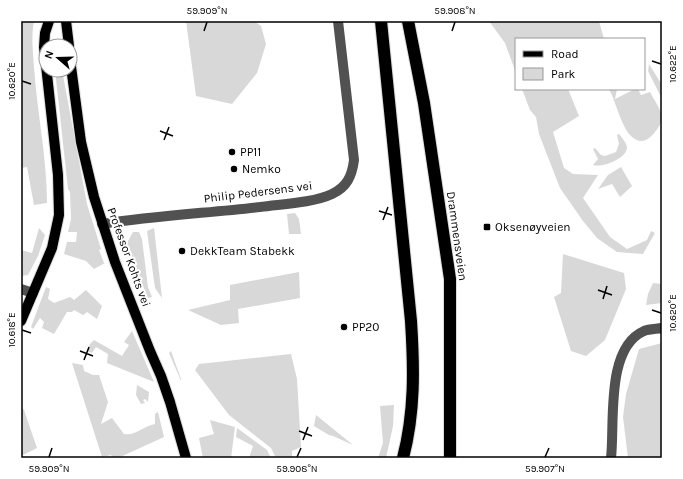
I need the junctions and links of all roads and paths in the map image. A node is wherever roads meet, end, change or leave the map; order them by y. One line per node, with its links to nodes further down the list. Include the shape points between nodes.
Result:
1 (49, 21): 10 (main road, via 44,48 58,175 59,215 52,248)
2 (66, 21): 6 (main road)
3 (338, 21): 8 (street, Philip Pedersens vei, via 354,160 347,183 332,194 305,201)
4 (381, 21): 14 (highway, via 411,313 414,371 410,425)
5 (408, 21): 15 (highway, Drammensveien, via 424,103 450,279)
6 (68, 38)
7 (73, 78): 8 (main road, Professor Kohts vei, via 81,142)
8 (102, 224): 13 (main road, Professor Kohts vei, via 161,376)
9 (21, 289): 10 (street)
10 (33, 293): 11 (main road)
11 (21, 321)
12 (662, 328): 16 (street, via 643,331 636,336 619,364 613,398)
13 (186, 458)
14 (404, 458)
15 (450, 458)
16 (611, 458)

